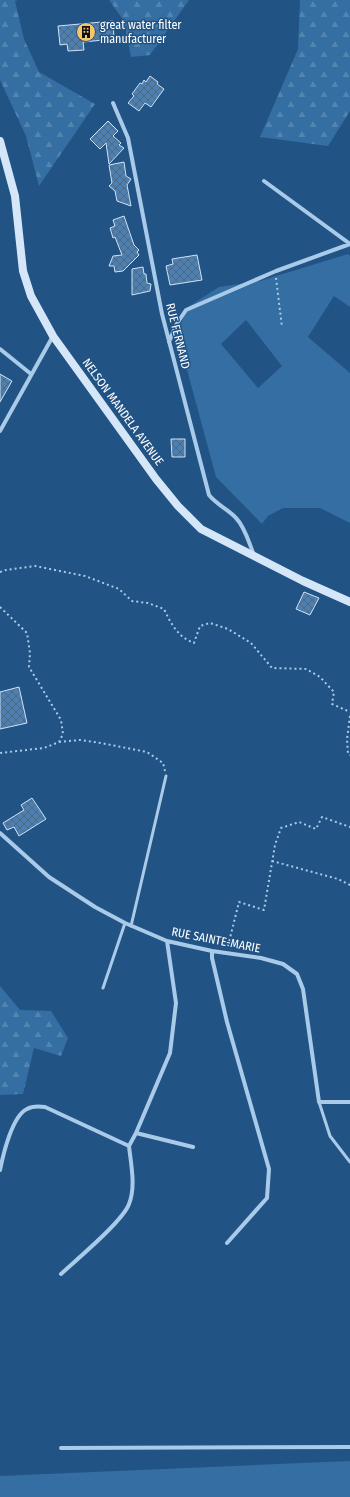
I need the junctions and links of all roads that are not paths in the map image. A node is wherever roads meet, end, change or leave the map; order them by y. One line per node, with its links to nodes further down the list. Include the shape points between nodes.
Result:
1 (113, 103): 6 (street, RUE FERNAND, via 128,138)
2 (0, 141): 5 (street, NELSON MANDELA AVENUE, via 14,196 23,272 31,296)
3 (264, 181): 4 (street)
4 (350, 244): 6 (street, via 276,271 186,310 176,324)
5 (53, 336): 8 (street); 11 (street, NELSON MANDELA AVENUE, via 178,506 201,529)
6 (169, 342): 11 (street, RUE FERNAND, via 209,495 237,518)
7 (0, 349): 8 (street)
8 (32, 374): 9 (street)
9 (2, 422): 10 (street)
10 (0, 431)
11 (255, 557): 12 (street, NELSON MANDELA AVENUE, via 303,582)
12 (350, 602)
13 (166, 776): 16 (lane)
14 (0, 833): 15 (street, RUE SAINTE-MARIE, via 49,877)
15 (125, 923): 16 (street, RUE SAINTE-MARIE); 19 (lane)
16 (131, 926): 17 (street, RUE SAINTE-MARIE)
17 (167, 941): 18 (street, RUE SAINTE-MARIE); 22 (street, via 176,1003 170,1053)
18 (212, 951): 20 (street, RUE SAINTE-MARIE, via 261,958 283,964 297,974 303,989); 27 (street, via 227,1022 269,1168 267,1198)
19 (103, 988)
20 (319, 1102): 21 (street); 25 (lane, via 330,1136)
21 (350, 1102)
22 (136, 1133): 23 (street); 24 (street)
23 (129, 1146): 26 (street, via 45,1107 37,1106 26,1109 18,1116 3,1151); 28 (street, via 133,1184 129,1204 117,1221)
24 (193, 1147)
25 (350, 1162)
26 (0, 1170)
27 (227, 1243)
28 (61, 1274)
29 (61, 1448): 30 (street)
30 (350, 1448)

